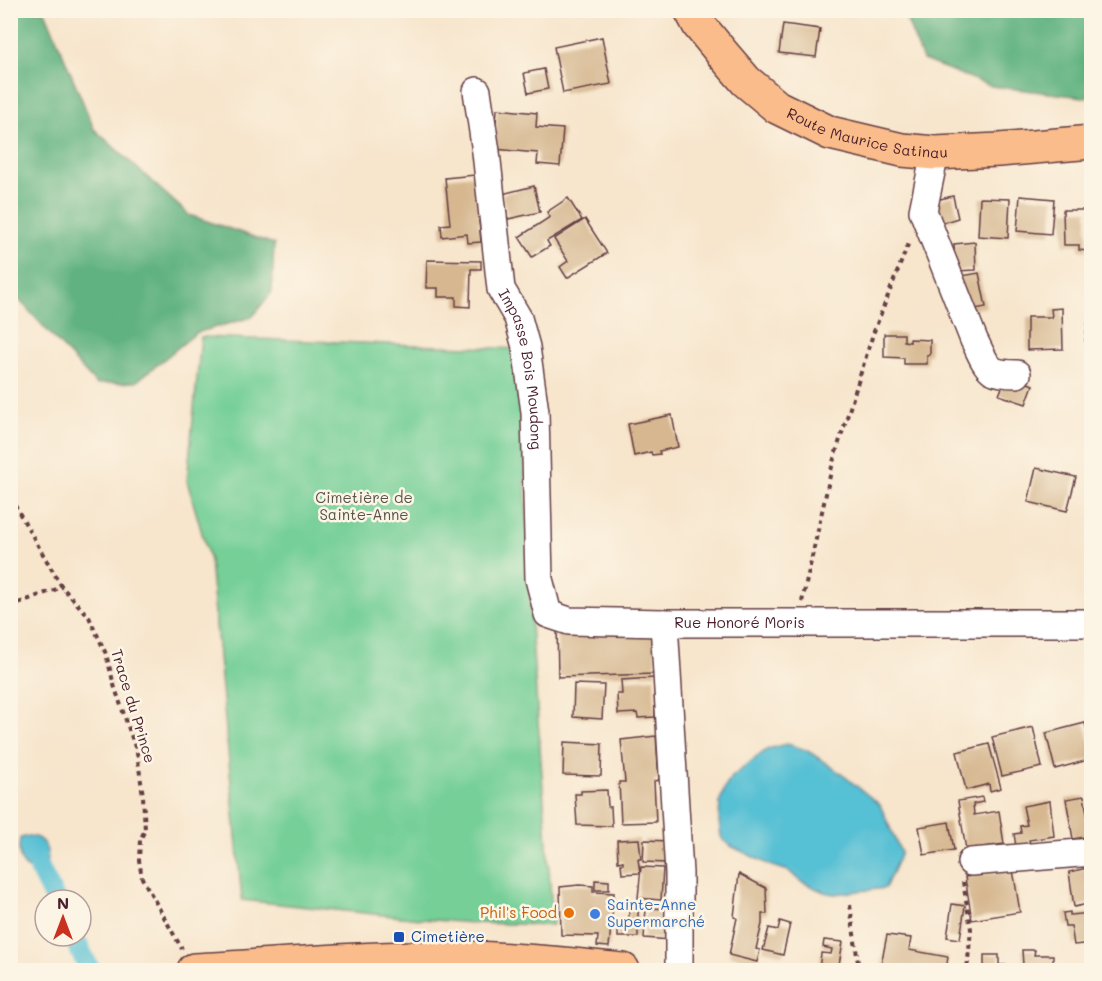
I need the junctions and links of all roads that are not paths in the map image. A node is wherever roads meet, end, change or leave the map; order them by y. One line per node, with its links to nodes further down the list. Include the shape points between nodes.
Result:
1 (691, 10): 4 (main road, Route Maurice Satinau, via 746,81 777,107 830,132 902,150)
2 (477, 91): 6 (street, Impasse Bois Moudong, via 501,289 518,318 535,412 539,579 548,614 569,621)
3 (1092, 142): 4 (main road, Route Maurice Satinau)
4 (935, 153): 5 (street, via 923,211 984,360 991,370)
5 (1017, 374)
6 (664, 623): 7 (street, Rue Honoré Moris); 15 (street, Rue Honoré Moris, via 679,873)
7 (1092, 623)
8 (1092, 852): 9 (street)
9 (971, 862)
10 (188, 960): 11 (main road)
11 (401, 964): 12 (main road)
12 (469, 964): 13 (main road)
13 (514, 966): 14 (main road)
14 (623, 970)
15 (679, 970)

